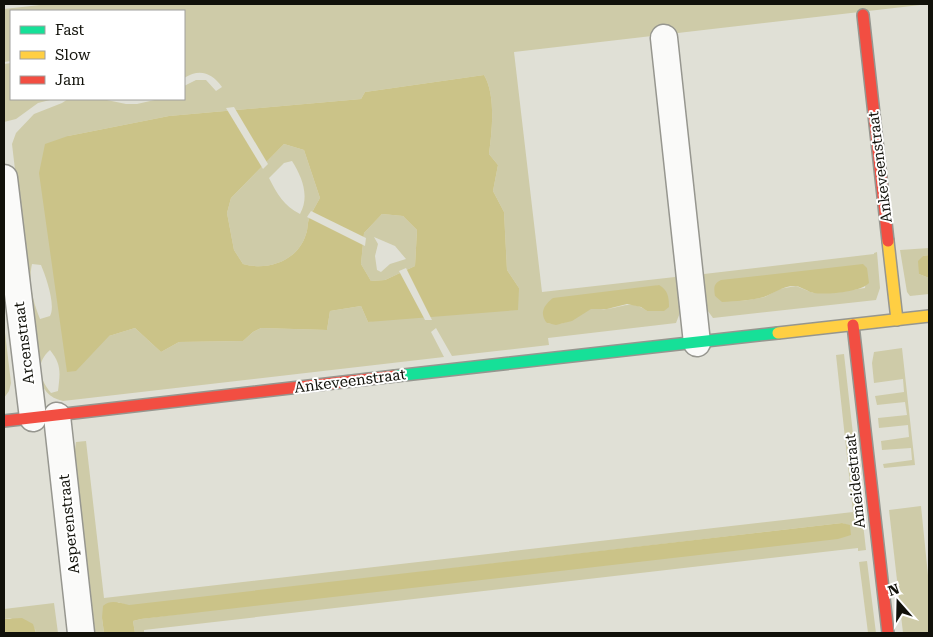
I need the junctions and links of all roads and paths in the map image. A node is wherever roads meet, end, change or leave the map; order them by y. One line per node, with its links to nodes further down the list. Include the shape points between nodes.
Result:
1 (863, 15): 5 (street, Ankeveenstraat)
2 (664, 38): 7 (street)
3 (4, 178): 8 (street, Arcenstraat)
4 (929, 316): 5 (street, Ankeveenstraat)
5 (897, 320): 6 (street, Ankeveenstraat)
6 (853, 325): 7 (street, Ankeveenstraat); 11 (street, Ameidestraat)
7 (697, 343): 8 (street, Ankeveenstraat)
8 (45, 417): 9 (street, Ankeveenstraat); 10 (street, Asperenstraat)
9 (4, 421)
10 (80, 633)
11 (888, 633)

